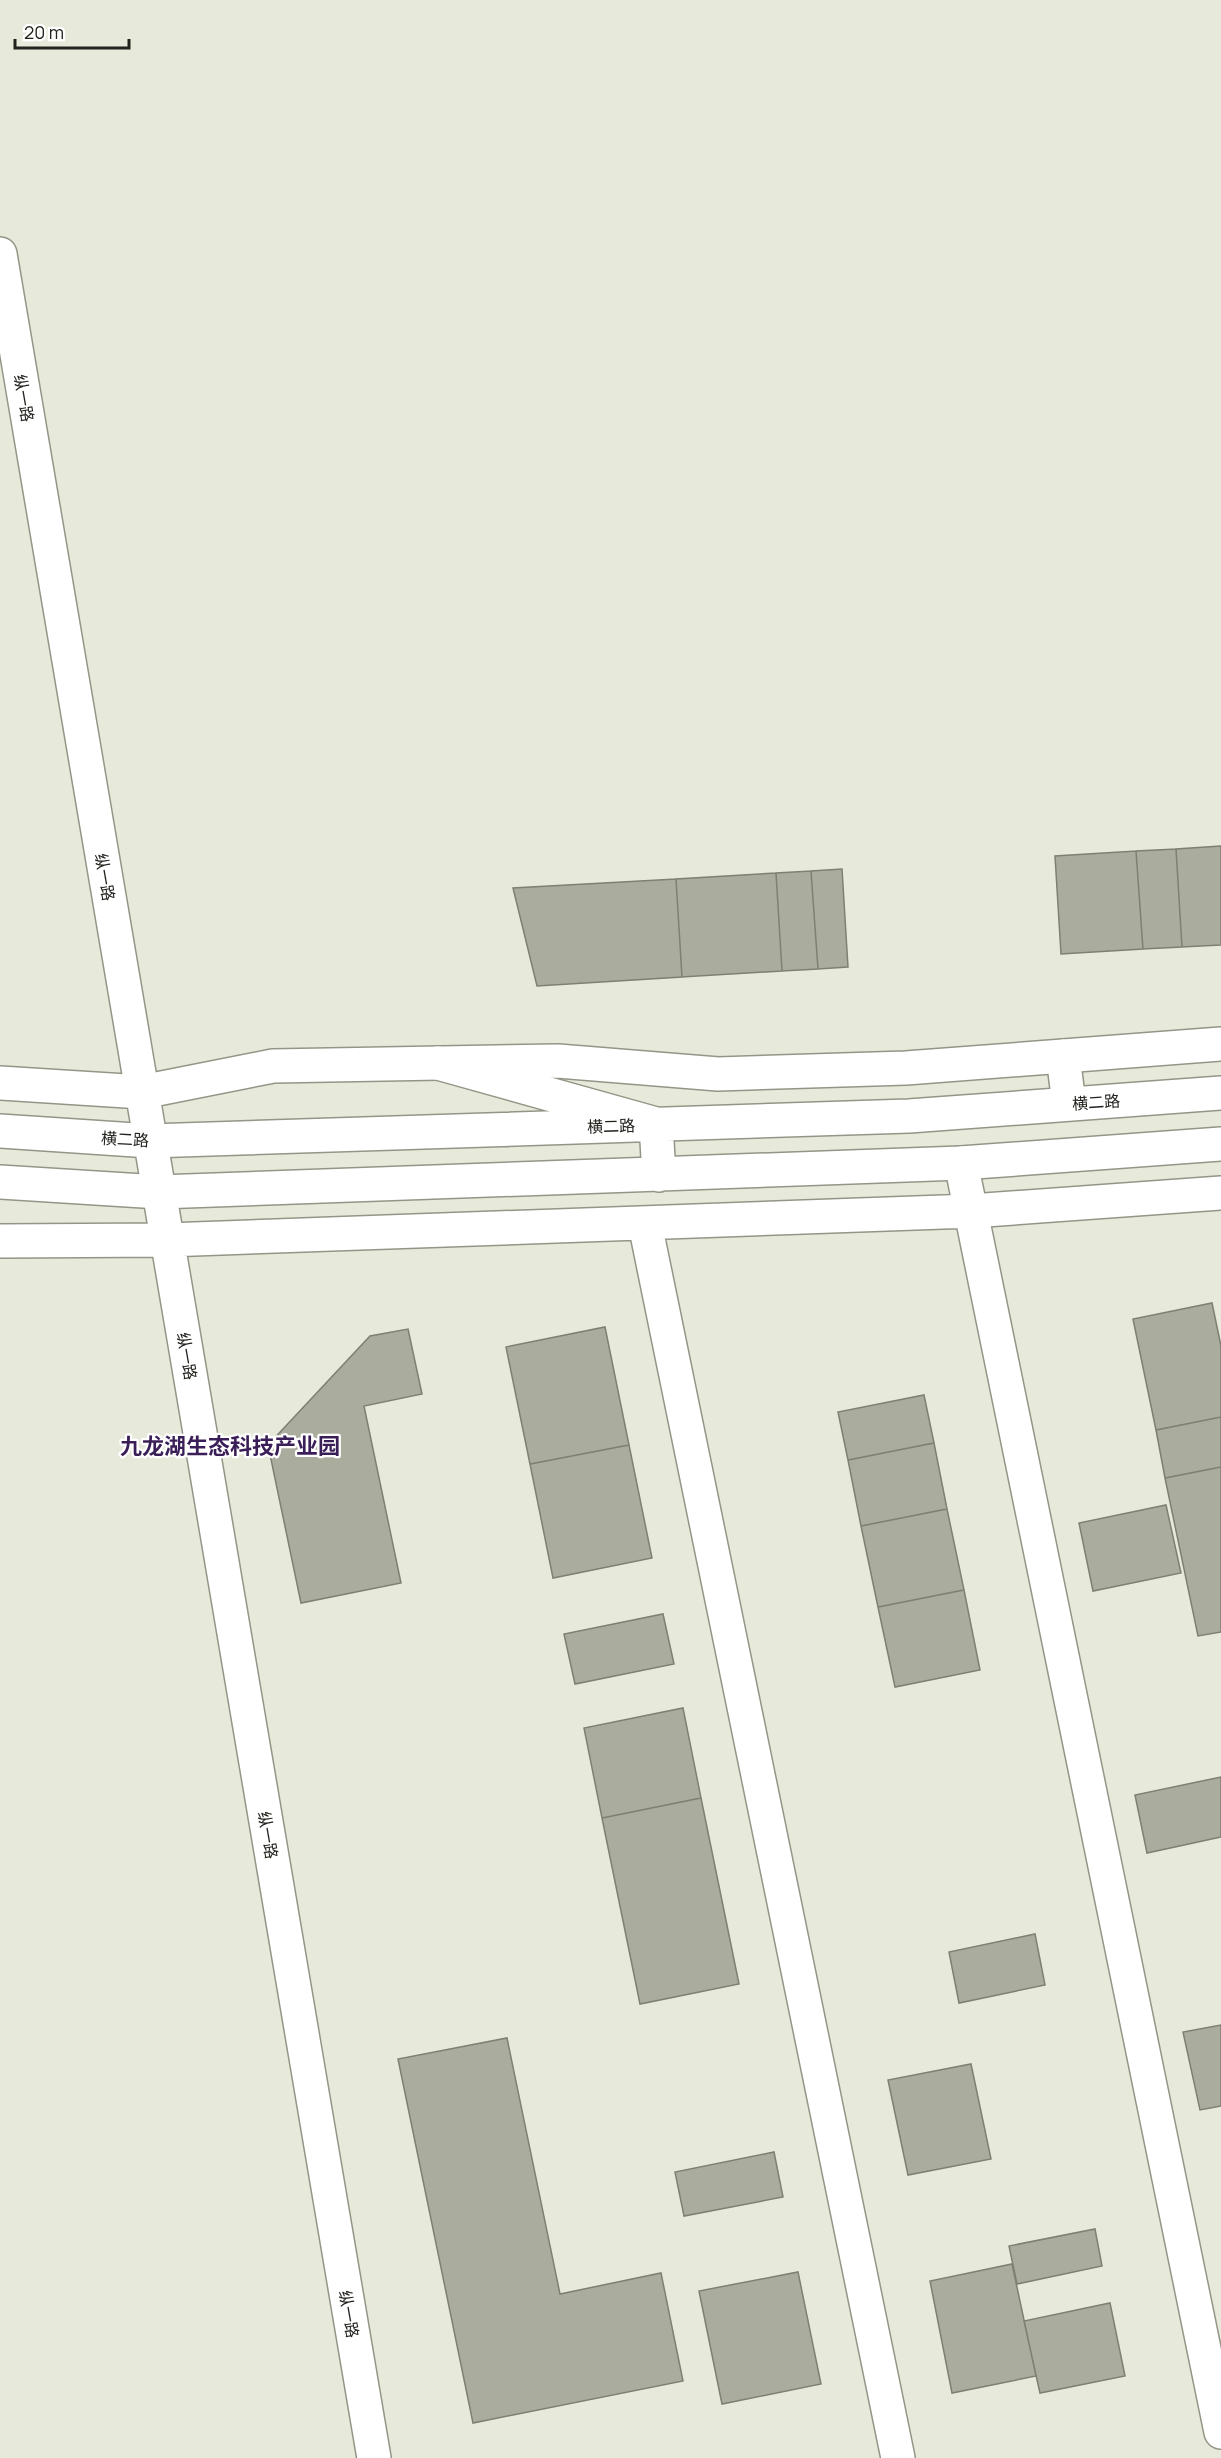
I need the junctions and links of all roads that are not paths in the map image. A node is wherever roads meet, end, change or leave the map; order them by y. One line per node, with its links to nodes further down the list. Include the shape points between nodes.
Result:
1 (0, 254): 6 (street, 纵一路)
2 (1221, 1044): 3 (street)
3 (1063, 1056): 4 (street, via 906,1068 718,1074 558,1061); 8 (street)
4 (438, 1063): 6 (street, via 273,1066); 9 (street)
5 (0, 1083): 6 (street)
6 (142, 1092): 11 (street, 纵一路)
7 (1221, 1093): 8 (street, 横二路)
8 (1069, 1104): 9 (street, 横二路, via 909,1116)
9 (656, 1124): 11 (street, 横二路); 14 (street)
10 (0, 1131): 11 (street, 横二路)
11 (150, 1141): 16 (street, 纵一路)
12 (1221, 1144): 13 (street)
13 (961, 1163): 14 (street); 18 (street)
14 (659, 1175): 16 (street)
15 (0, 1182): 16 (street)
16 (159, 1192): 20 (street, 纵一路)
17 (1221, 1193): 18 (street)
18 (971, 1211): 19 (street); 22 (street)
19 (645, 1224): 20 (street); 24 (street)
20 (167, 1240): 21 (street); 23 (street, 纵一路)
21 (0, 1241)
22 (1221, 2432)
23 (374, 2458)
24 (898, 2458)

